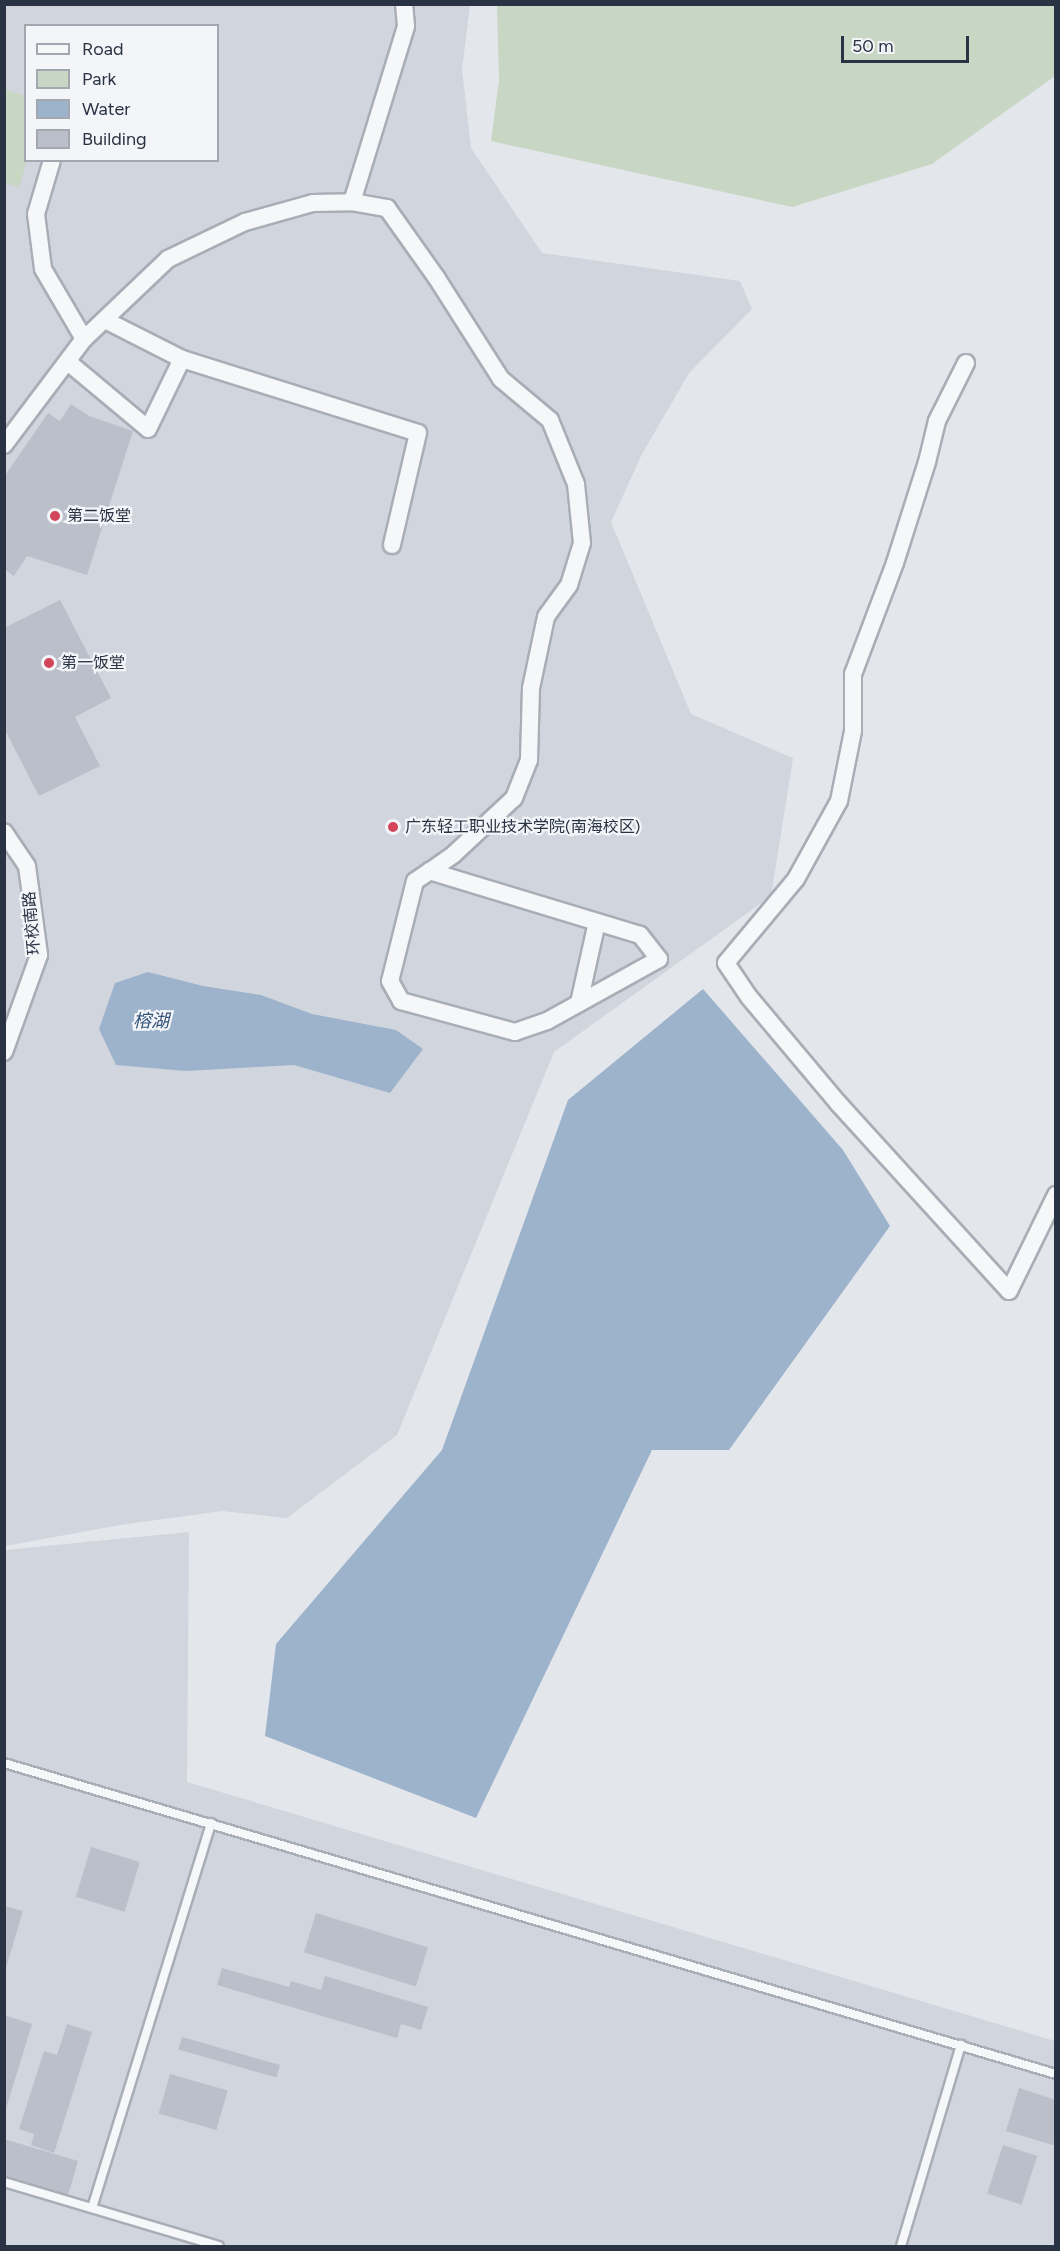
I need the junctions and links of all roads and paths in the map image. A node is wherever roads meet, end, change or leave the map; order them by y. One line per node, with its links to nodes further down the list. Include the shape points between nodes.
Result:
1 (404, 4): 3 (street, via 406,26)
2 (51, 162): 5 (street, via 36,214 43,269)
3 (352, 202): 4 (street, via 313,203 245,222 168,259); 12 (street, via 387,208 501,379 550,420 576,484 582,543 569,585 546,617 531,688 529,760 514,798 453,855)
4 (105, 320): 5 (street); 6 (street)
5 (84, 339): 7 (street)
6 (182, 359): 7 (street, via 148,429); 10 (street, via 418,433)
7 (68, 362): 9 (street)
8 (966, 363): 16 (street, via 937,421 895,563 853,674 853,731 839,801 796,879 726,963 749,997 838,1103 1009,1291)
9 (4, 445)
10 (392, 545)
11 (4, 831): 15 (street, 环校南路, via 27,867 39,955)
12 (430, 871): 13 (street); 14 (street, via 415,881 390,981 401,1001 515,1032)
13 (597, 922): 14 (street); 14 (street, via 640,934 659,959)
14 (579, 1003)
15 (4, 1052)
16 (1056, 1195)
17 (4, 1763): 18 (lane)
18 (211, 1823): 19 (lane); 22 (lane)
19 (961, 2045): 20 (lane); 24 (lane)
20 (1056, 2074)
21 (4, 2182): 22 (lane)
22 (92, 2208): 23 (lane)
23 (219, 2247)
24 (901, 2247)

